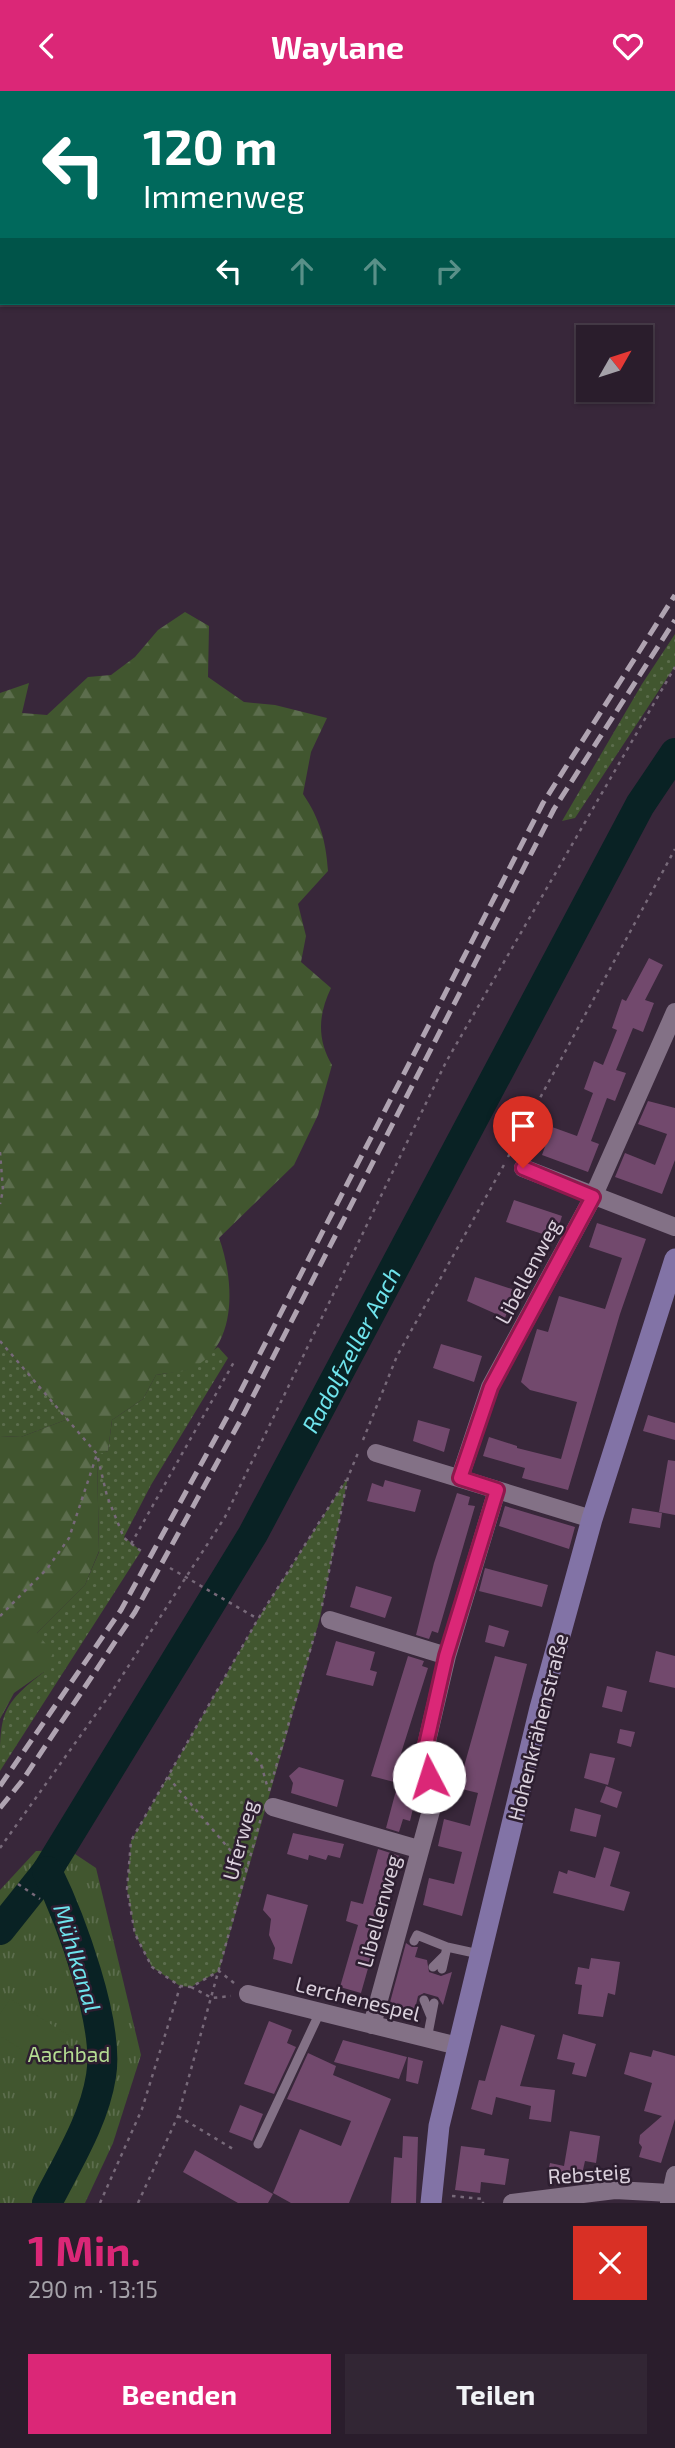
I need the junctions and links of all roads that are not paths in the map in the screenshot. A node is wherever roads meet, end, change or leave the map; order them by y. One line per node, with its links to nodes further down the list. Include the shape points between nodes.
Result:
1 (675, 1012): 3 (street, Libellenweg)
2 (523, 1168): 3 (street)
3 (593, 1197): 4 (street); 7 (street, Libellenweg, via 491,1387)
4 (675, 1227)
5 (675, 1259): 9 (main road, Hohenkrähenstraße)
6 (376, 1453): 7 (street)
7 (460, 1478): 8 (street)
8 (497, 1490): 9 (street); 11 (street, Libellenweg)
9 (592, 1519): 16 (main road, Hohenkrähenstraße)
10 (330, 1620): 11 (street)
11 (446, 1656): 13 (street, Libellenweg, via 423,1758 435,1796)
12 (267, 1805): 13 (street, Libellenweg)
13 (418, 1849): 23 (street, Libellenweg)
14 (414, 1941): 15 (lane, via 416,1935)
15 (447, 1950): 16 (lane); 17 (lane)
16 (481, 1954): 25 (main road, Hohenkrähenstraße)
17 (438, 1968)
18 (248, 1994): 21 (street, Lerchenespel)
19 (424, 2000): 22 (lane)
20 (434, 2003): 22 (lane)
21 (320, 2012): 23 (street, Lerchenespel); 26 (lane)
22 (431, 2017): 24 (lane)
23 (372, 2025): 24 (street, Lerchenespel)
24 (427, 2039): 25 (street, Lerchenespel)
25 (458, 2046): 29 (main road, Hohenkrähenstraße, via 439,2126)
26 (258, 2144)
27 (675, 2175): 28 (street)
28 (669, 2198): 30 (street, Rebsteig, via 615,2190)
29 (440, 2200)
30 (512, 2203)

